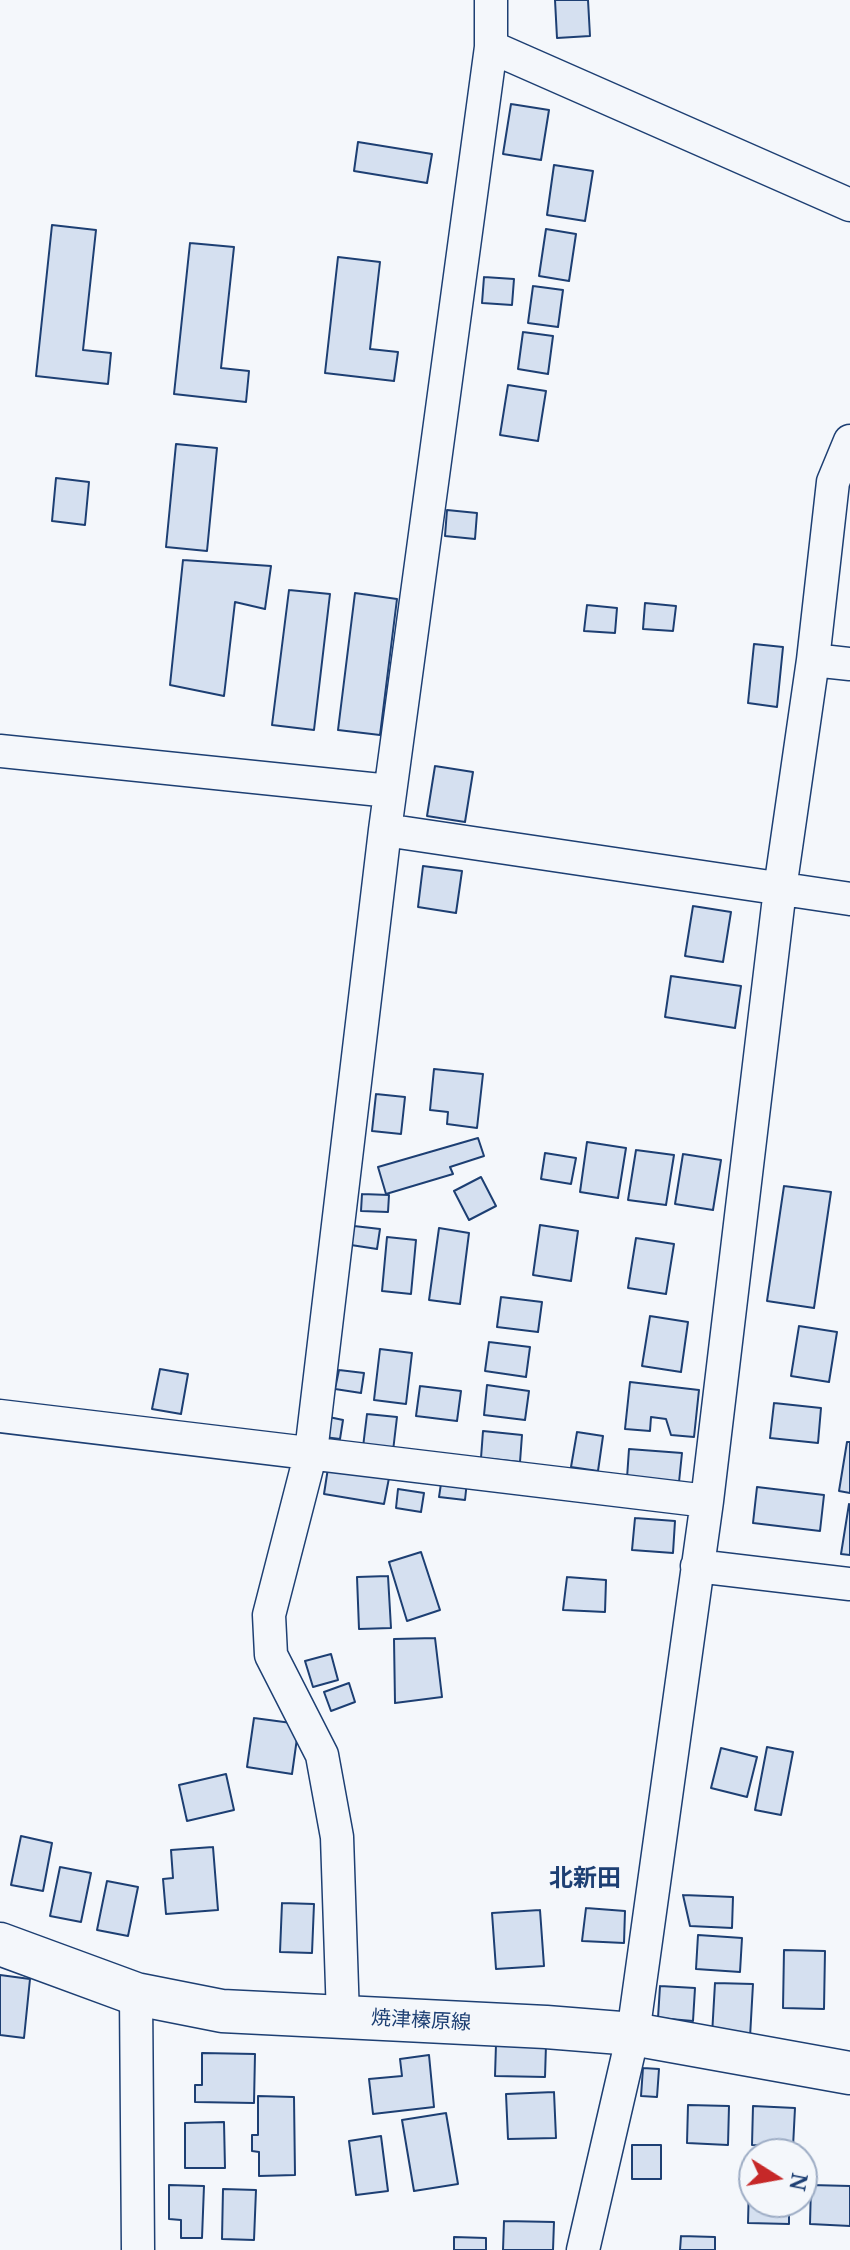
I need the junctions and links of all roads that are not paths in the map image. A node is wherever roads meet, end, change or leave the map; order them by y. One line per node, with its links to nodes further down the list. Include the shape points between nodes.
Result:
1 (491, 0): 2 (street)
2 (491, 47): 3 (street); 8 (street)
3 (850, 205)
4 (850, 441): 5 (street, via 833,482)
5 (813, 660): 6 (street); 10 (street)
6 (850, 664)
7 (0, 751): 8 (street)
8 (390, 791): 9 (street)
9 (385, 830): 10 (street); 13 (street)
10 (780, 889): 11 (street); 14 (street)
11 (850, 899)
12 (0, 1416): 13 (street)
13 (311, 1452): 14 (street); 19 (street, via 269,1615 270,1642 271,1655 322,1755 337,1837)
14 (707, 1501): 15 (street)
15 (697, 1566): 16 (street); 20 (street)
16 (850, 1584)
17 (0, 1944): 18 (main road, 焼津榛原線)
18 (136, 1994): 19 (main road, 焼津榛原線, via 222,2011); 22 (street)
19 (343, 2017): 20 (main road, 焼津榛原線)
20 (633, 2034): 21 (main road, 焼津榛原線); 23 (street)
21 (850, 2073)
22 (138, 2250)
23 (583, 2250)

